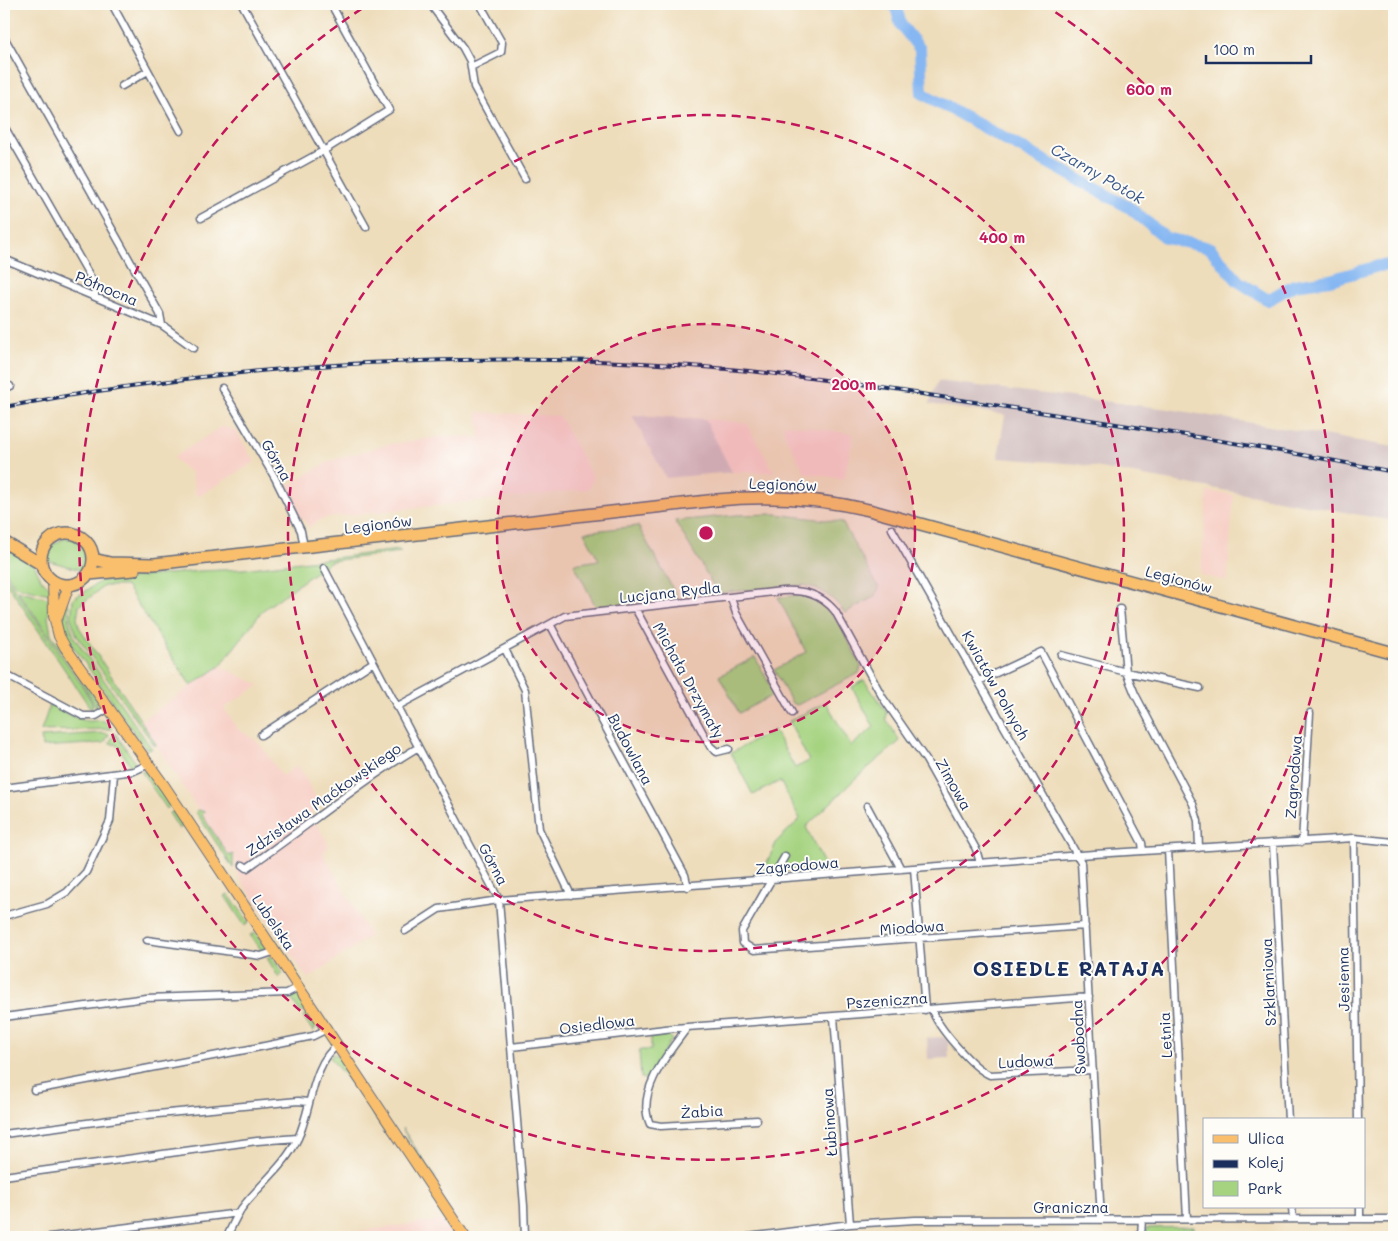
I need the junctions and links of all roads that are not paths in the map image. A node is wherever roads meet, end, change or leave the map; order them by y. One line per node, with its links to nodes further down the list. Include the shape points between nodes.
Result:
1 (112, 4): 8 (street)
2 (242, 4): 12 (street)
3 (331, 4): 12 (street, via 389,110)
4 (430, 4): 7 (street, via 455,34)
5 (480, 4): 7 (street, via 502,43 502,52)
6 (4, 38): 18 (street, via 160,314)
7 (471, 68): 13 (street, via 474,87)
8 (148, 71): 9 (street); 11 (street)
9 (122, 86)
10 (4, 126): 17 (street, via 94,285)
11 (181, 131)
12 (325, 150): 14 (street); 15 (street)
13 (525, 179)
14 (201, 218)
15 (366, 227)
16 (4, 259): 17 (street, Północna)
17 (95, 296): 18 (street, Północna)
18 (162, 325): 19 (street, Północna)
19 (194, 348)
20 (222, 388): 24 (street, Górna, via 275,478 301,531)
21 (892, 529): 44 (street, Kwiatów Polnych)
22 (4, 534): 25 (highway, via 28,548)
23 (4, 542): 27 (highway)
24 (304, 547): 28 (highway, Legionów); 39 (highway, Legionów, via 717,500 766,496 808,499 869,510)
25 (42, 549): 26 (highway, via 53,536 70,532 88,543); 27 (highway)
26 (94, 559): 28 (highway, Legionów, via 110,563); 30 (highway)
27 (41, 564): 31 (highway)
28 (154, 564): 30 (highway, Legionów, via 132,570)
29 (324, 568): 41 (street, Górna)
30 (89, 574): 32 (highway)
31 (54, 581): 32 (highway); 36 (main road, Lubelska)
32 (69, 585): 36 (main road)
33 (731, 598): 34 (street, Lucjana Rydla); 48 (street, via 736,613); 50 (street, Lucjana Rydla, via 790,591 807,592 822,599 835,611)
34 (635, 608): 37 (street, Lucjana Rydla, via 572,615); 53 (street, Michała Drzymały, via 710,746 717,752)
35 (1120, 608): 42 (street)
36 (56, 624): 47 (main road, Lubelska, via 66,647)
37 (550, 624): 38 (street, Lucjana Rydla); 72 (street, Budowlana)
38 (505, 649): 46 (street, Lucjana Rydla); 73 (street, via 525,690 539,829)
39 (1394, 653)
40 (1061, 655): 42 (street)
41 (372, 663): 46 (street, Górna); 51 (street)
42 (1126, 672): 45 (street); 62 (street, via 1193,804 1198,822)
43 (4, 674): 47 (street, via 83,716 94,716)
44 (979, 681): 64 (street, via 1041,652 1142,843); 65 (street, Kwiatów Polnych)
45 (1200, 688)
46 (396, 707): 52 (street, Górna)
47 (110, 708): 54 (main road, Lubelska)
48 (792, 713)
49 (1310, 713): 59 (street, Zagrodowa)
50 (900, 722): 67 (street, Zimowa, via 943,790)
51 (261, 735)
52 (418, 748): 68 (street, Zdzisława Maćkowskiego, via 328,808 312,823 247,868); 74 (street, Górna)
53 (729, 749)
54 (149, 764): 55 (street, via 134,771); 80 (main road, Lubelska)
55 (114, 774): 56 (street); 75 (street, via 110,821 86,872 67,892 48,904)
56 (4, 788)
57 (867, 806): 70 (street)
58 (1354, 838): 59 (street, Zagrodowa); 60 (street, Zagrodowa); 94 (street, Jesienna)
59 (1302, 842): 61 (street, Zagrodowa)
60 (1394, 842)
61 (1273, 844): 62 (street, Zagrodowa); 93 (street, Szklarniowa)
62 (1199, 848): 63 (street, Zagrodowa)
63 (1168, 850): 64 (street, Zagrodowa); 104 (street, Letnia)
64 (1143, 851): 65 (street, Zagrodowa)
65 (1075, 855): 67 (street, Zagrodowa); 76 (street, Swobodna, via 1081,862)
66 (785, 856): 71 (street)
67 (980, 862): 69 (street, Zagrodowa)
68 (243, 865)
69 (914, 868): 70 (street, Zagrodowa); 78 (street)
70 (901, 869): 71 (street, Zagrodowa)
71 (772, 879): 72 (street, Zagrodowa); 78 (street, Miodowa, via 742,931 743,943 748,948 760,951)
72 (688, 886): 73 (street, Zagrodowa)
73 (571, 895): 74 (street, Zagrodowa)
74 (498, 900): 77 (street, Zagrodowa, via 439,909); 89 (street, Górna)
75 (4, 916)
76 (1085, 926): 78 (street, Miodowa); 82 (street, Swobodna)
77 (405, 931)
78 (919, 939): 83 (street)
79 (147, 940): 80 (street, via 261,956)
80 (276, 951): 81 (main road, Lubelska)
81 (299, 987): 84 (street, via 287,993 146,998); 87 (main road, Lubelska)
82 (1089, 997): 83 (street, Pszeniczna); 90 (street, Swobodna)
83 (929, 1010): 85 (street, Pszeniczna); 90 (street, Ludowa, via 980,1069 990,1075)
84 (4, 1017)
85 (834, 1017): 86 (street, Pszeniczna); 108 (street, Łubinowa)
86 (686, 1028): 89 (street, Osiedlowa); 95 (street, Żabia, via 652,1083 647,1098 650,1124)
87 (328, 1029): 88 (main road, Lubelska); 91 (street, via 309,1037 259,1048)
88 (338, 1045): 92 (street, via 327,1055); 111 (main road, Lubelska)
89 (511, 1047): 112 (street, Górna)
90 (1093, 1070): 107 (street, Swobodna)
91 (34, 1090)
92 (308, 1102): 96 (street, via 156,1114); 97 (street)
93 (1288, 1118)
94 (1358, 1118)
95 (757, 1120)
96 (4, 1134)
97 (298, 1138): 98 (street); 101 (street, via 286,1158)
98 (4, 1176)
99 (1292, 1208): 105 (street)
100 (1360, 1208): 102 (street)
101 (239, 1212): 109 (street); 110 (street)
102 (1360, 1218): 105 (street, Graniczna); 106 (street, Graniczna)
103 (1142, 1219): 104 (street, Graniczna); 107 (street, Graniczna); 114 (street)
104 (1187, 1219): 105 (street, Graniczna)
105 (1293, 1219)
106 (1394, 1219)
107 (1101, 1220): 108 (street, Graniczna, via 915,1220)
108 (850, 1224): 113 (street, Graniczna)
109 (50, 1237)
110 (227, 1237)
111 (465, 1237)
112 (525, 1237)
113 (748, 1237)
114 (1141, 1237)

